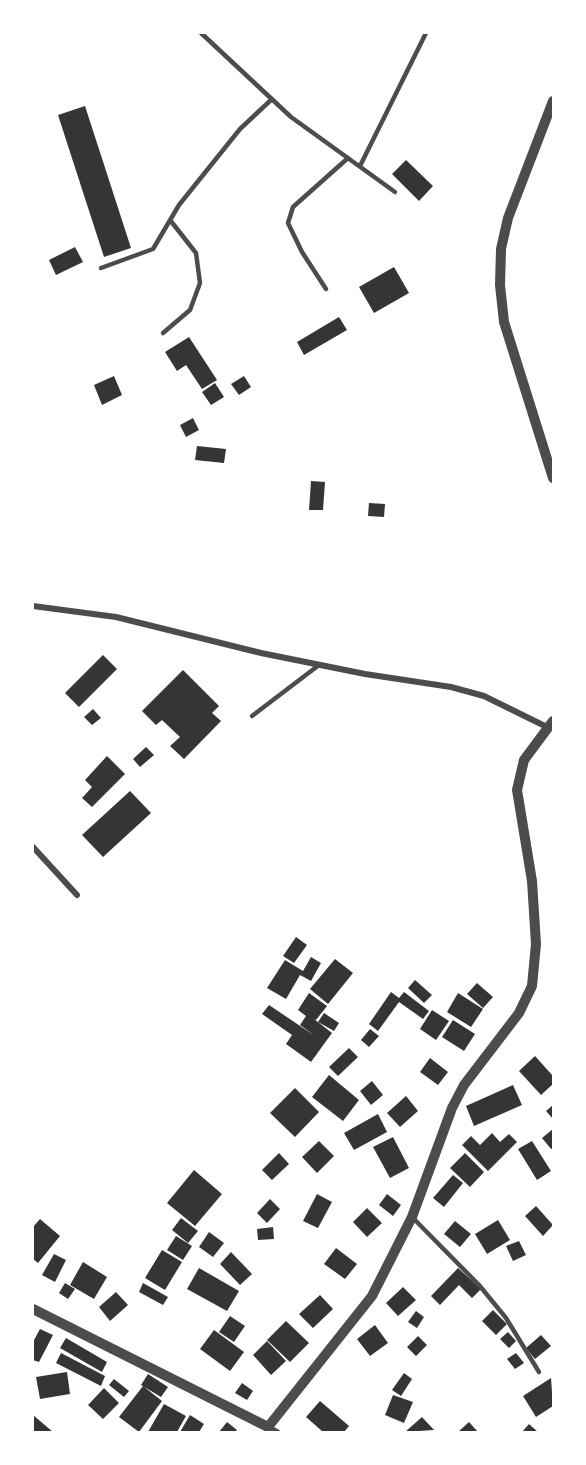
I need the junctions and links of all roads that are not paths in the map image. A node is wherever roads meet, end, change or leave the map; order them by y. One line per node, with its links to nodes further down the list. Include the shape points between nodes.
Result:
1 (201, 33): 3 (lane)
2 (426, 33): 6 (lane)
3 (272, 99): 5 (lane); 8 (lane, via 240,129)
4 (553, 101): 12 (street, via 508,218 501,249 500,285 504,322)
5 (348, 158): 6 (lane); 10 (lane, via 293,207 288,223)
6 (360, 166): 7 (lane)
7 (395, 192)
8 (170, 220): 9 (lane, via 153,249); 11 (lane, via 196,253 200,283 190,310)
9 (101, 268)
10 (326, 289)
11 (164, 333)
12 (553, 478)
13 (33, 606): 14 (street, via 116,617)
14 (319, 665): 15 (lane); 16 (street, via 451,687 484,696)
15 (252, 716)
16 (552, 727): 19 (street, via 524,760 517,790 532,880 536,944 532,986 519,1013 464,1085 452,1108)
17 (33, 847): 18 (street)
18 (77, 896)
19 (412, 1217): 21 (lane, via 506,1317); 22 (street, via 372,1296)
20 (33, 1309): 22 (street)
21 (539, 1371)
22 (273, 1430)

